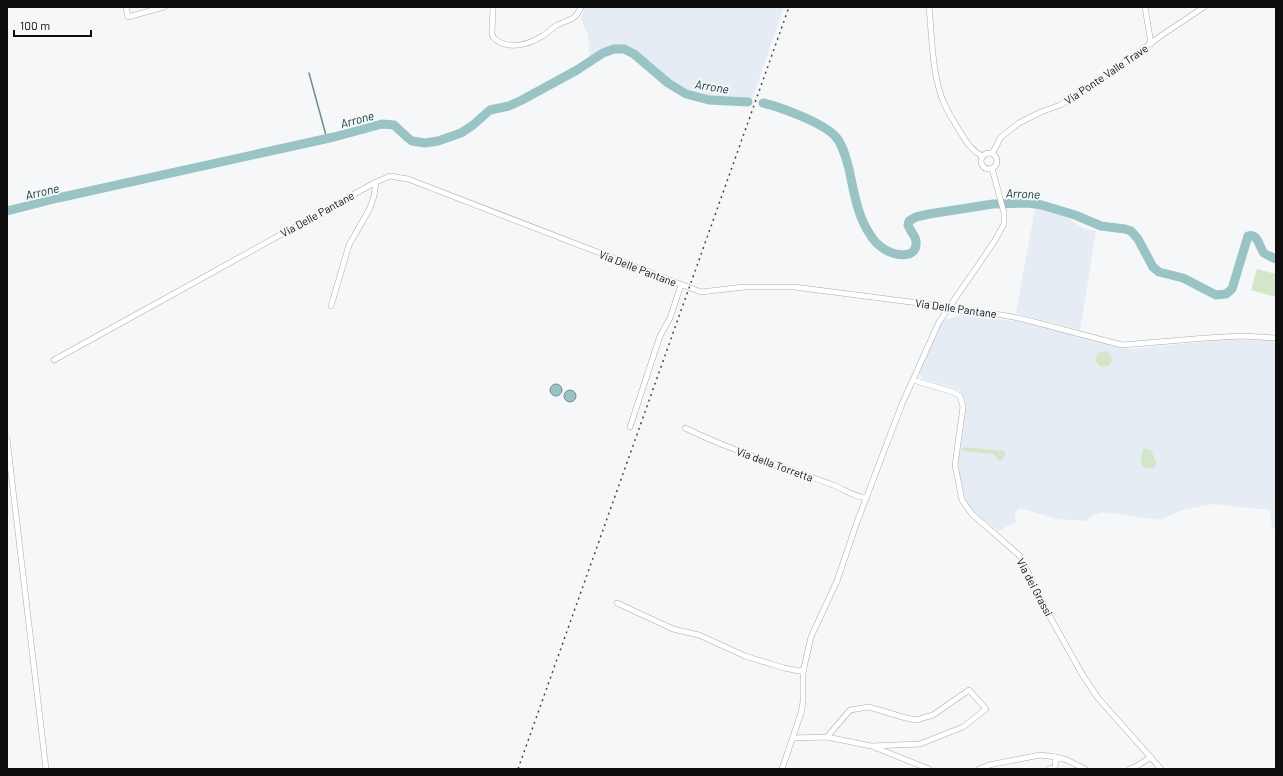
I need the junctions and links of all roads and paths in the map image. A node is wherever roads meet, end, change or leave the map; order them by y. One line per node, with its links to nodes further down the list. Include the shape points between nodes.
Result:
1 (126, 7): 2 (street, via 128,17)
2 (164, 7)
3 (493, 7): 4 (street, via 493,37 510,45 526,44 536,40 556,25 576,16)
4 (581, 7)
5 (929, 7): 10 (street, via 934,60 944,103 968,145)
6 (1145, 7): 8 (street)
7 (1204, 7): 8 (street, Via Ponte Valle Trave)
8 (1151, 44): 9 (street, Via Ponte Valle Trave, via 1088,89 1019,123 1001,137)
9 (992, 154): 10 (street); 11 (street, via 997,159)
10 (983, 156): 11 (street, via 983,165)
11 (992, 168): 15 (street, via 1004,211 1004,221 1000,233)
12 (376, 182): 13 (street, Via Delle Pantane, via 390,176 408,179); 14 (street, via 370,208 349,245); 17 (street, Via Delle Pantane)
13 (680, 285): 15 (street, Via Delle Pantane, via 705,292 744,287 794,287); 19 (street)
14 (331, 306)
15 (950, 308): 16 (street, Via Delle Pantane, via 1002,314 1122,345 1242,336); 18 (street, via 939,322)
16 (1276, 338)
17 (54, 360)
18 (912, 380): 22 (street); 28 (street, Via dei Grassi, via 960,396 963,407 955,465 962,500 972,514 1020,556 1082,674 1098,698)
19 (630, 427)
20 (684, 428): 22 (street, Via della Torretta, via 734,450 834,485 860,497)
21 (7, 439): 30 (street)
22 (867, 497): 24 (street, via 838,581 811,637)
23 (617, 603): 24 (street, via 673,629 699,635 745,656 784,668)
24 (804, 670): 26 (street, via 802,707)
25 (827, 737): 26 (street); 27 (street); 27 (street, via 850,710 869,706 916,720 933,715 969,690 986,709 963,727 920,744)
26 (793, 738): 31 (street)
27 (871, 746): 32 (street)
28 (1151, 757): 36 (street); 37 (street, Via dei Grassi)
29 (1056, 758): 33 (street, via 1040,755 989,764); 34 (street, via 1055,767); 35 (street, via 1067,760)
30 (46, 769)
31 (782, 769)
32 (929, 769)
33 (979, 769)
34 (1049, 769)
35 (1085, 769)
36 (1130, 769)
37 (1161, 769)

